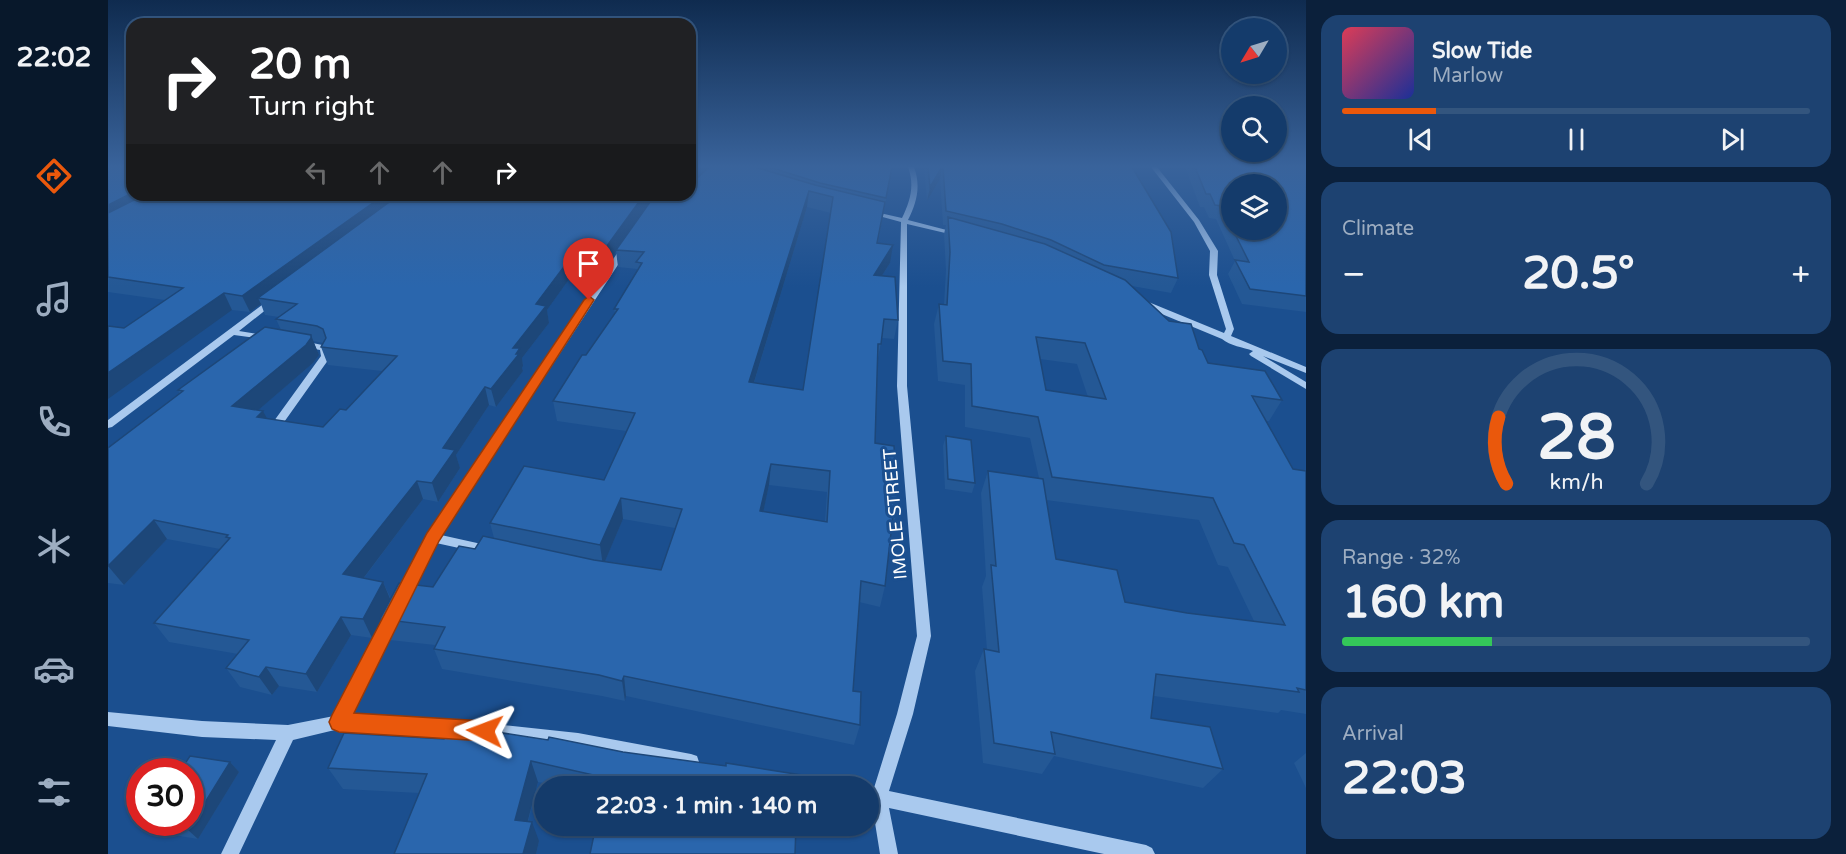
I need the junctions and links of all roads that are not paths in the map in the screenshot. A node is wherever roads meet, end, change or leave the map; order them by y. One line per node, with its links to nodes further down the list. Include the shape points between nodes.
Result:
1 (912, 207): 4 (street, IMOLE STREET)
2 (1186, 207): 10 (street, via 1214,251 1214,275 1230,329)
3 (860, 210): 4 (street)
4 (904, 222): 5 (street); 23 (street, IMOLE STREET, via 902,386 924,636 905,714)
5 (964, 235)
6 (629, 242): 17 (street)
7 (285, 292): 9 (street)
8 (1136, 301): 10 (street)
9 (232, 332): 11 (street); 16 (street)
10 (1226, 338): 13 (street); 14 (street)
11 (278, 340)
12 (289, 342): 15 (street, via 324,348 326,356)
13 (1306, 370)
14 (1306, 386)
15 (278, 423)
16 (108, 425)
17 (432, 538): 18 (street); 20 (street)
18 (500, 552)
19 (108, 719): 21 (street)
20 (339, 722): 21 (street); 22 (street, via 578,741)
21 (288, 733): 26 (street)
22 (705, 765)
23 (879, 783)
24 (879, 797): 28 (street)
25 (879, 815): 27 (street, IMOLE STREET)
26 (230, 854)
27 (889, 854)
28 (1146, 854)

